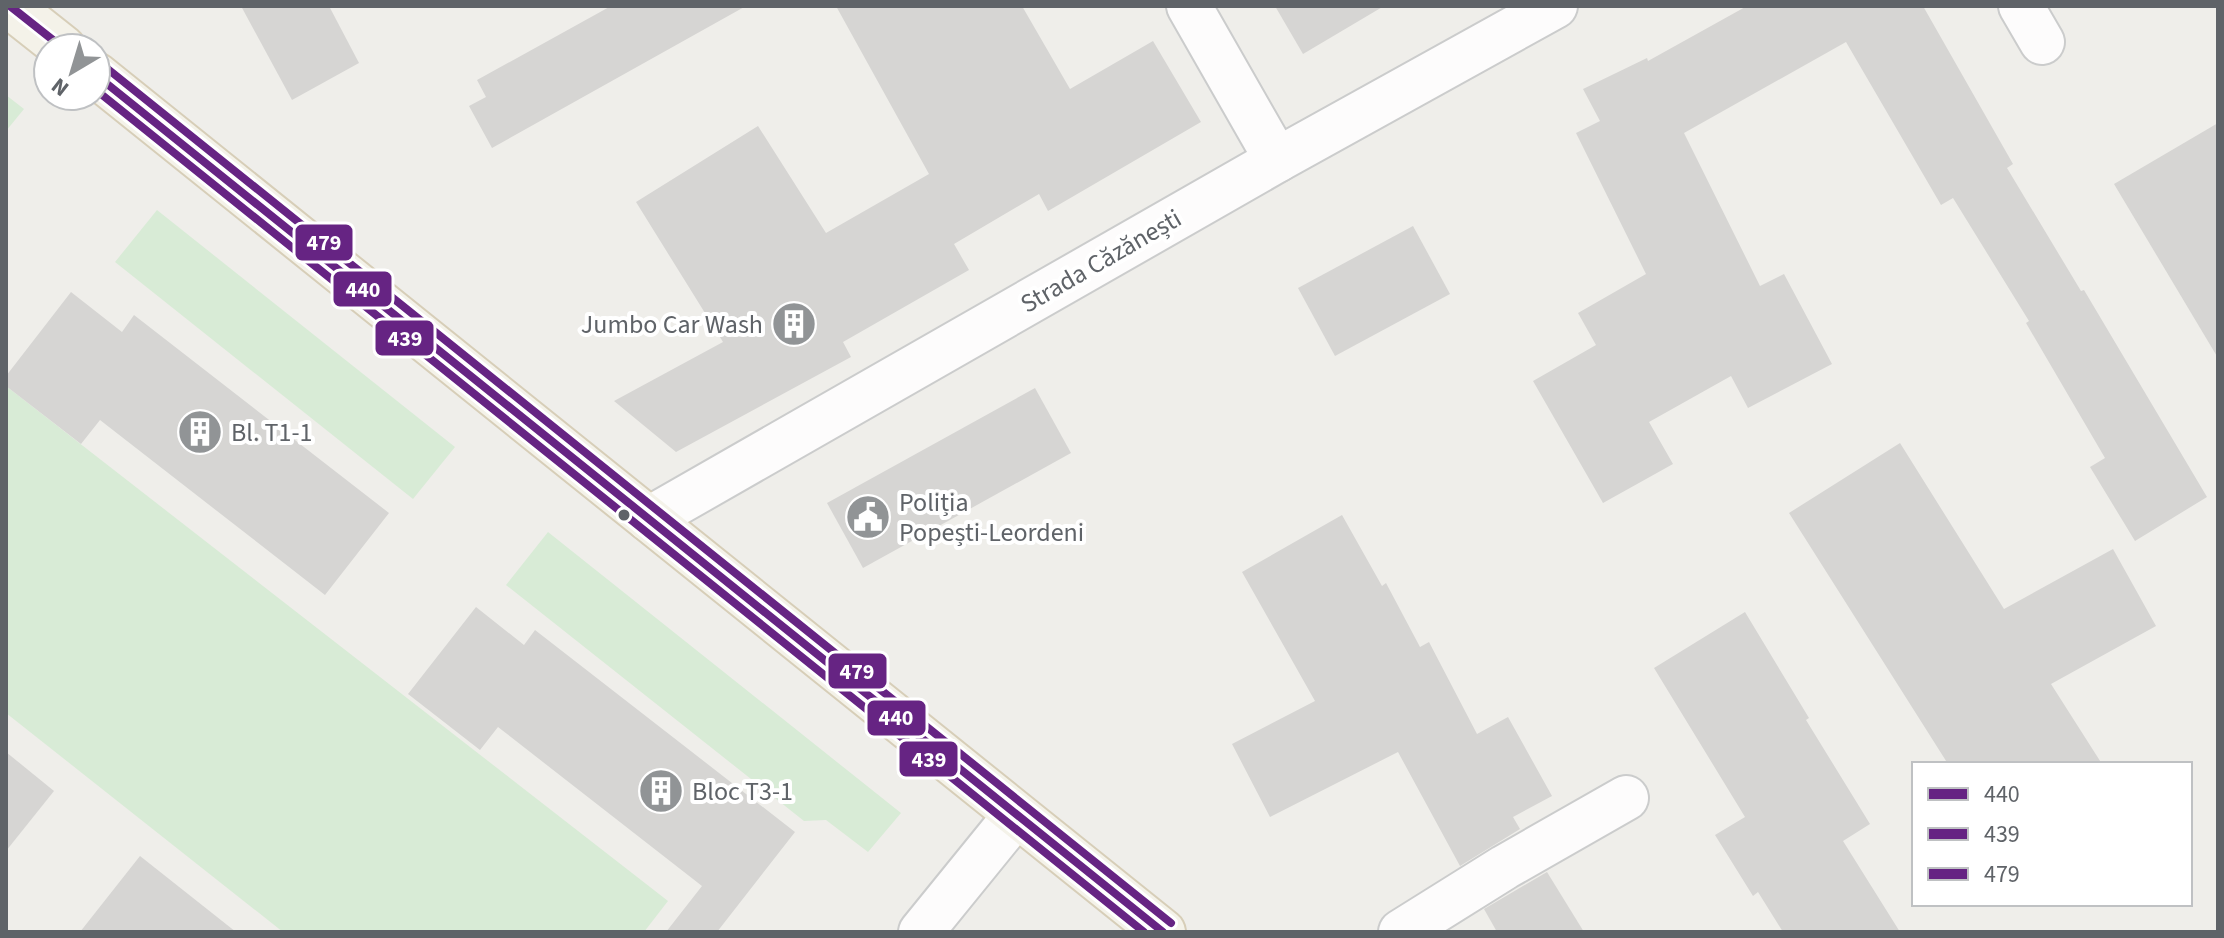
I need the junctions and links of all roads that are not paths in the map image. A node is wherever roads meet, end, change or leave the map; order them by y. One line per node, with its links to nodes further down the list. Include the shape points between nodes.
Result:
1 (10, 6): 4 (main road)
2 (1189, 6): 6 (street)
3 (1555, 6): 6 (street, Strada Căzănești)
4 (43, 32)
5 (112, 88): 7 (main road)
6 (1277, 160): 7 (street, Strada Căzănești)
7 (649, 519): 9 (main road)
8 (1626, 798): 12 (street)
9 (1016, 815): 10 (street); 11 (main road)
10 (921, 932)
11 (1163, 932)
12 (1401, 932)

